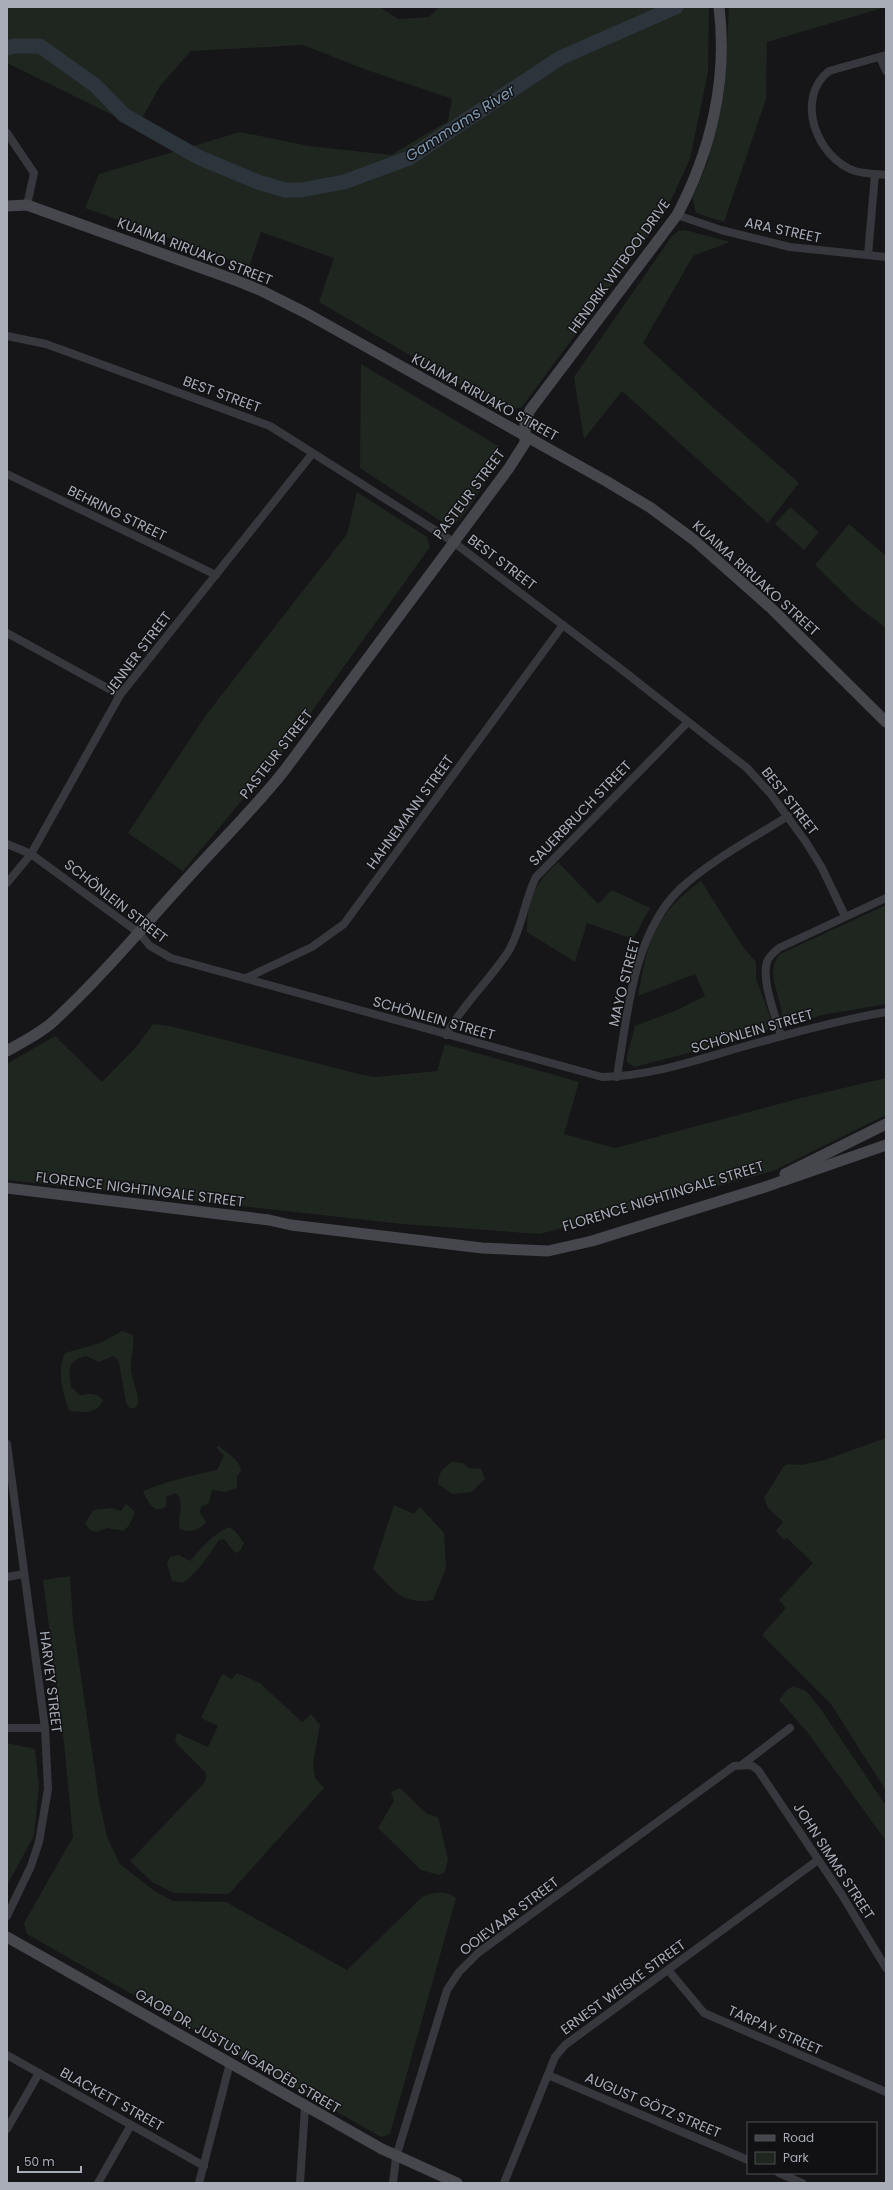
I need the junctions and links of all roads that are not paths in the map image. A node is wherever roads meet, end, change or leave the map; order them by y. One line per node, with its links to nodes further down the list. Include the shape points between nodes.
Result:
1 (719, 12): 9 (main road, HENDRIK WITBOOI DRIVE, via 722,46 719,81 708,143 698,172)
2 (883, 56): 3 (street); 5 (street, via 844,66 826,74 817,84 812,110 815,132 831,154 855,171)
3 (886, 71)
4 (7, 133): 7 (street, via 34,173)
5 (875, 174): 6 (street); 10 (street)
6 (886, 175)
7 (27, 205): 8 (main road, KUAIMA RIRUAKO STREET); 13 (main road, KUAIMA RIRUAKO STREET, via 262,291)
8 (7, 206)
9 (677, 215): 10 (street, ARA STREET, via 721,230 790,247); 13 (main road, HENDRIK WITBOOI DRIVE, via 530,410 525,422)
10 (868, 255): 11 (street, ARA STREET)
11 (886, 257)
12 (7, 336): 14 (street, BEST STREET, via 46,344 226,408 270,426)
13 (525, 436): 16 (main road, PASTEUR STREET, via 525,443 508,468); 22 (main road, KUAIMA RIRUAKO STREET, via 645,504 676,526 772,609)
14 (312, 454): 16 (street, BEST STREET); 17 (street, JENNER STREET)
15 (7, 474): 17 (street, BEHRING STREET)
16 (452, 541): 18 (street, BEST STREET); 29 (main road, PASTEUR STREET, via 272,787)
17 (216, 575): 20 (street, JENNER STREET)
18 (563, 625): 21 (street, BEST STREET); 30 (street, HAHNEMANN STREET, via 344,924 312,947)
19 (7, 633): 20 (street)
20 (120, 695): 25 (street, JENNER STREET)
21 (688, 722): 23 (street, BEST STREET, via 747,768); 32 (street, SAUERBRUCH STREET, via 536,878 527,895 515,937 508,951 459,1013)
22 (886, 722)
23 (788, 816): 28 (street, BEST STREET, via 822,868); 35 (street, MAYO STREET, via 696,875 679,890 659,915 643,948 628,1010)
24 (7, 844): 25 (street, SCHÖNLEIN STREET)
25 (31, 854): 26 (street, JENNER STREET); 29 (street, SCHÖNLEIN STREET)
26 (7, 883)
27 (886, 898): 28 (street)
28 (845, 916): 33 (street, via 779,948 771,955 766,975)
29 (139, 933): 30 (street, SCHÖNLEIN STREET, via 150,946 171,958); 34 (main road, PASTEUR STREET, via 57,1018)
30 (246, 978): 32 (street, SCHÖNLEIN STREET)
31 (886, 1012): 33 (street, SCHÖNLEIN STREET, via 831,1022)
32 (446, 1035): 35 (street, SCHÖNLEIN STREET, via 602,1078)
33 (781, 1036): 35 (street, SCHÖNLEIN STREET, via 673,1067)
34 (7, 1051)
35 (618, 1077)
36 (886, 1124): 39 (main road, FLORENCE NIGHTINGALE STREET, via 775,1178 566,1242 509,1245 292,1220)
37 (886, 1145): 39 (main road, FLORENCE NIGHTINGALE STREET, via 696,1209 592,1241 548,1251 482,1248 291,1225)
38 (7, 1188): 39 (main road, FLORENCE NIGHTINGALE STREET)
39 (269, 1220)
40 (7, 1444): 41 (street, HARVEY STREET)
41 (24, 1574): 42 (street); 44 (street, HARVEY STREET)
42 (7, 1577)
43 (7, 1728): 44 (street)
44 (45, 1728): 48 (street, HARVEY STREET, via 48,1789 45,1818 31,1866)
45 (790, 1728): 46 (street, OOIEVAAR STREET)
46 (743, 1764): 47 (street, JOHN SIMMS STREET, via 751,1765 758,1770); 60 (street, OOIEVAAR STREET, via 734,1766 478,1952 459,1972 447,1990)
47 (818, 1860): 50 (street, JOHN SIMMS STREET); 51 (street, ERNEST WEISKE STREET)
48 (7, 1916)
49 (7, 1937): 53 (main road, GAOB DR. JUSTUS ǁGAROËB STREET)
50 (886, 1968)
51 (669, 1970): 55 (street, ERNEST WEISKE STREET, via 571,2039 559,2051); 56 (street, TARPAY STREET, via 704,2013)
52 (7, 2055): 54 (street, BLACKETT STREET)
53 (230, 2063): 57 (main road, GAOB DR. JUSTUS ǁGAROËB STREET); 62 (street)
54 (39, 2073): 58 (street, BLACKETT STREET); 59 (street)
55 (548, 2075): 61 (street, AUGUST GÖTZ STREET); 69 (street, ERNEST WEISKE STREET)
56 (886, 2092)
57 (305, 2107): 60 (main road, GAOB DR. JUSTUS ǁGAROËB STREET); 66 (street)
58 (131, 2125): 62 (street, BLACKETT STREET); 64 (street)
59 (7, 2129)
60 (396, 2157): 67 (street, OOIEVAAR STREET); 68 (main road, GAOB DR. JUSTUS ǁGAROËB STREET)
61 (747, 2160)
62 (204, 2166): 65 (street)
63 (781, 2174): 70 (street)
64 (98, 2183)
65 (199, 2183)
66 (300, 2183)
67 (393, 2183)
68 (457, 2183)
69 (504, 2183)
70 (802, 2183)

